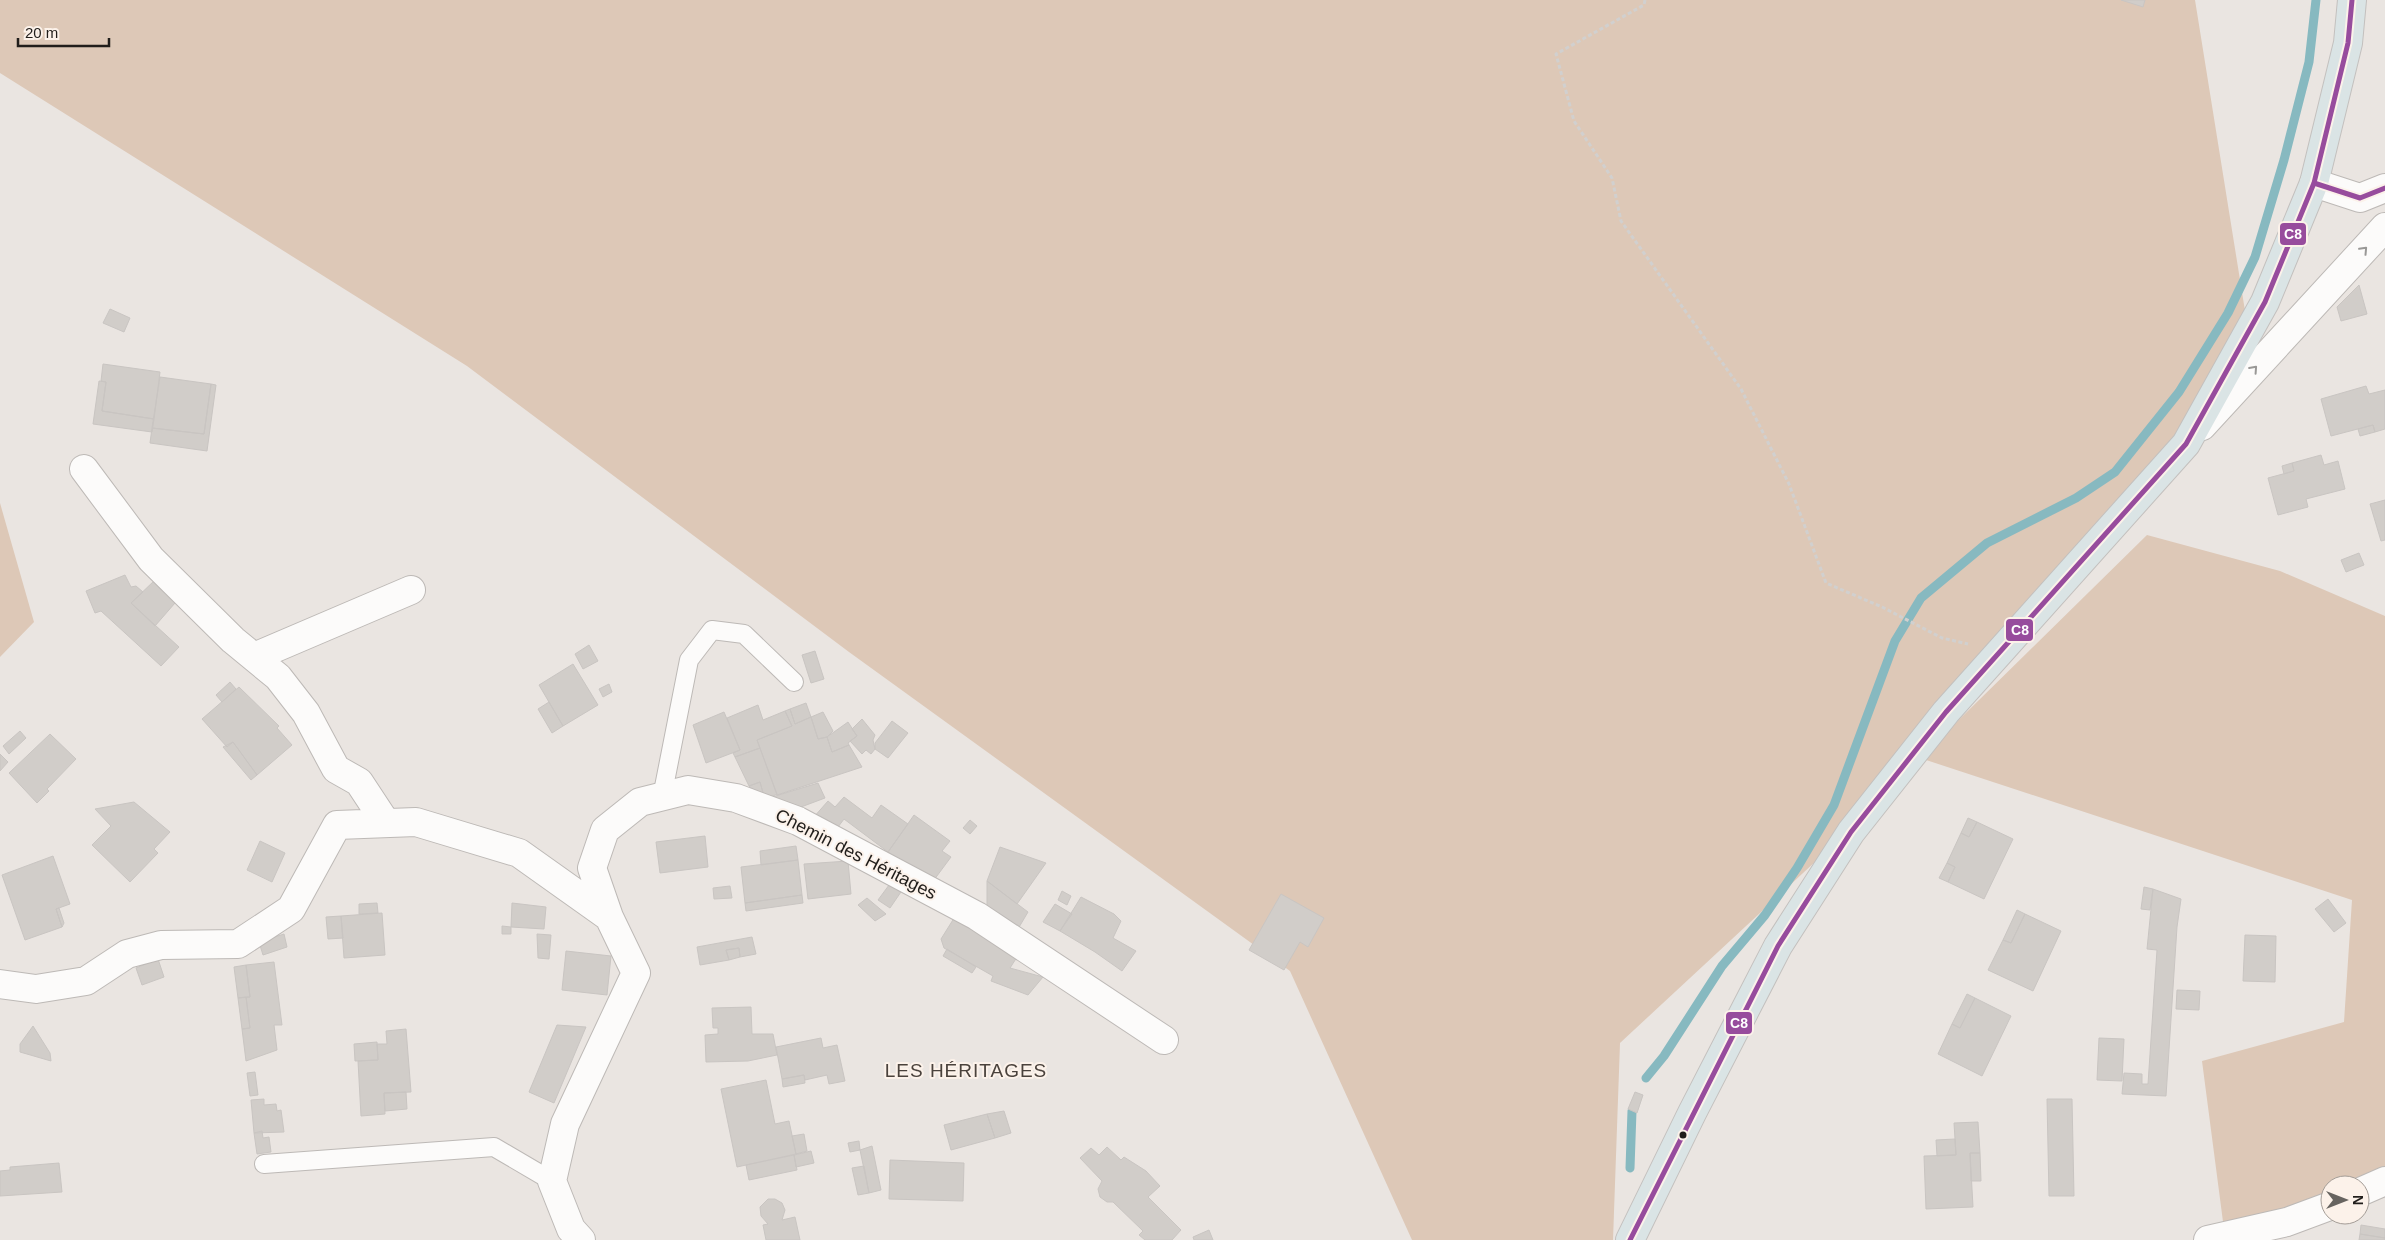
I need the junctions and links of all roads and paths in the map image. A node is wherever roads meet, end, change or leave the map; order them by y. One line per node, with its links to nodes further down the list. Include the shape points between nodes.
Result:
1 (1645, 0): 9 (path, via 1644,5 1556,54 1574,121 1612,178 1622,221 1741,389 1789,484 1826,583 1942,638)
2 (2352, 0): 3 (main road, via 2348,43)
3 (2314, 183): 4 (street, via 2360,198); 6 (main road, via 2265,302)
4 (2385, 188)
5 (2385, 227): 6 (street, one-way to 5)
6 (2186, 444): 9 (main road)
7 (84, 469): 10 (street, via 151,559)
8 (411, 590): 10 (street)
9 (2000, 652): 23 (main road, via 1946,712 1851,832 1778,946)
10 (254, 657): 13 (street, via 278,677 306,714 336,769 359,782)
11 (794, 682): 12 (lane, via 744,634 712,630 690,660)
12 (662, 797): 14 (street, Chemin des Héritages, via 640,802 605,830 592,868); 16 (street, Chemin des Héritages, via 688,790 736,798 798,821 977,916)
13 (386, 823): 14 (street, via 416,822 519,853); 15 (street, via 337,825 291,909 238,944 161,945 127,954 86,981 36,989)
14 (609, 916): 19 (street, Chemin des Héritages, via 636,973 565,1124)
15 (0, 984)
16 (1164, 1040)
17 (264, 1164): 19 (lane, via 494,1147)
18 (2385, 1181): 20 (street)
19 (552, 1182): 22 (street, via 571,1229)
20 (2370, 1188)
21 (2320, 1210): 24 (street, via 2287,1222)
22 (582, 1240)
23 (1630, 1240)
24 (2208, 1240)

